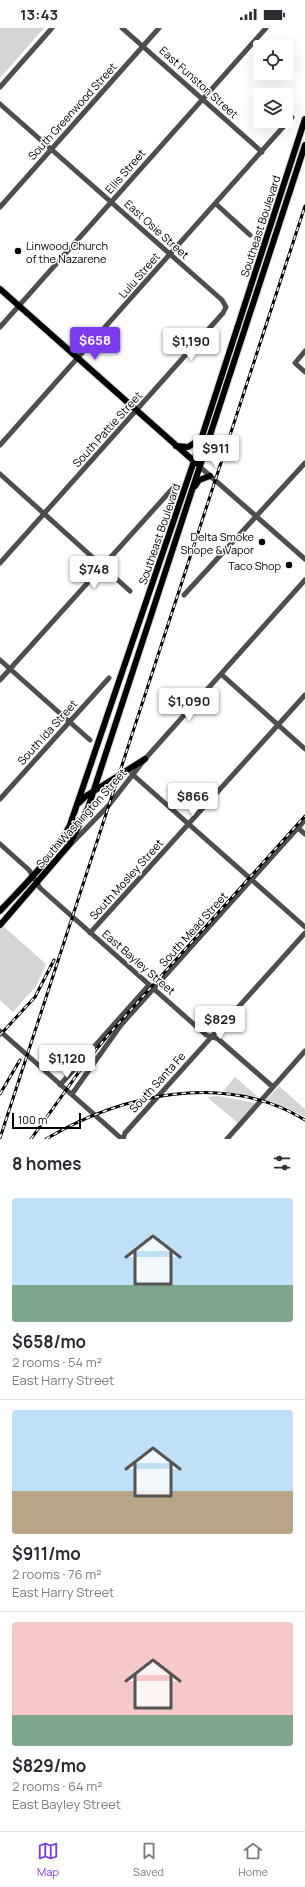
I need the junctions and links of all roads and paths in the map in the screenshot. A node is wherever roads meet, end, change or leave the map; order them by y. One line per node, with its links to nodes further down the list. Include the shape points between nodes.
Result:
1 (52, 28): 6 (street)
2 (122, 28): 5 (street, East Funston Street)
3 (159, 28): 5 (street, South Greenwood Street)
4 (266, 28): 7 (street, Ellis Street)
5 (143, 46): 7 (street, East Funston Street); 12 (street, South Greenwood Street)
6 (0, 87)
7 (202, 99): 13 (street, East Funston Street); 14 (street, Ellis Street)
8 (0, 104): 12 (street, East Osie Street)
9 (305, 119): 27 (main road, Southeast Boulevard)
10 (282, 128): 13 (street, Lulu Street)
11 (305, 145): 32 (main road, Southeast Boulevard)
12 (51, 149): 14 (street, East Osie Street); 16 (street, South Greenwood Street)
13 (262, 152): 15 (street, Lulu Street)
14 (111, 202): 18 (street, East Osie Street); 20 (street, Ellis Street)
15 (216, 204): 17 (street); 18 (street, Lulu Street)
16 (0, 207)
17 (250, 235)
18 (170, 254): 21 (street, East Osie Street, via 222,300); 24 (street, Lulu Street)
19 (0, 289): 20 (main road)
20 (19, 306): 22 (street, Ellis Street); 24 (main road)
21 (226, 307): 26 (street, South Pattie Street)
22 (0, 327)
23 (305, 351): 25 (street, via 295,363)
24 (78, 358): 26 (main road); 28 (street, Lulu Street)
25 (305, 372)
26 (137, 410): 29 (main road); 37 (street, South Pattie Street)
27 (201, 439): 29 (main road, via 188,447); 30 (main road, Southeast Boulevard)
28 (0, 445)
29 (176, 446): 30 (main road)
30 (194, 461): 32 (main road); 59 (main road, Southeast Boulevard)
31 (305, 463): 38 (street)
32 (200, 467): 34 (street); 36 (main road, Southeast Boulevard)
33 (0, 474): 37 (street)
34 (210, 476): 36 (main road, via 199,480); 38 (street)
35 (174, 487): 41 (street)
36 (193, 489): 57 (main road, Southeast Boulevard)
37 (44, 513): 40 (street, South Pattie Street); 41 (street)
38 (256, 516): 39 (street); 44 (street)
39 (305, 559)
40 (0, 563)
41 (104, 566): 43 (street); 46 (street)
42 (305, 580): 47 (street)
43 (130, 590)
44 (184, 596)
45 (0, 660): 46 (street)
46 (10, 669): 49 (street); 51 (street)
47 (220, 674): 52 (street); 55 (street)
48 (109, 678): 51 (street, South Ida Street)
49 (0, 680)
50 (305, 695): 52 (street, South Mosley Street)
51 (70, 721): 53 (street); 58 (street, South Ida Street)
52 (278, 725): 54 (street); 61 (street, South Mosley Street)
53 (90, 740)
54 (305, 749)
55 (146, 758): 56 (main road)
56 (131, 773): 57 (main road); 61 (street); 65 (street, South Washington Street, via 109,805)
57 (94, 790): 59 (main road); 65 (main road, Southeast Boulevard)
58 (0, 799)
59 (76, 807): 66 (main road, Southeast Boulevard, via 63,840)
60 (305, 820): 62 (street, South Mead Street)
61 (190, 825): 67 (street); 72 (street, South Mosley Street)
62 (298, 828): 63 (street); 67 (street, South Mead Street)
63 (305, 834)
64 (0, 844): 66 (street, East Bayley Street)
65 (69, 845): 68 (main road, South Washington Street)
66 (33, 875): 68 (street, East Bayley Street); 69 (main road, Southeast Boulevard)
67 (252, 879): 71 (street); 75 (street, South Mead Street)
68 (38, 883): 70 (main road, South Washington Street); 72 (street, East Bayley Street, via 40,888)
69 (0, 911)
70 (0, 925)
71 (305, 927)
72 (90, 933): 74 (street, East Bayley Street)
73 (305, 933): 77 (street, South Santa Fe)
74 (149, 984): 75 (street, East Bayley Street); 79 (street)
75 (153, 989): 77 (street, East Bayley Street); 81 (street, South Mead Street, via 114,1033)
76 (0, 1031): 79 (street)
77 (211, 1037): 80 (street, East Bayley Street, via 218,1039); 82 (street, South Santa Fe)
78 (305, 1051): 80 (street)
79 (60, 1085): 81 (street)
80 (272, 1087): 83 (street)
81 (72, 1094): 82 (street)
82 (122, 1139)
83 (227, 1139)

